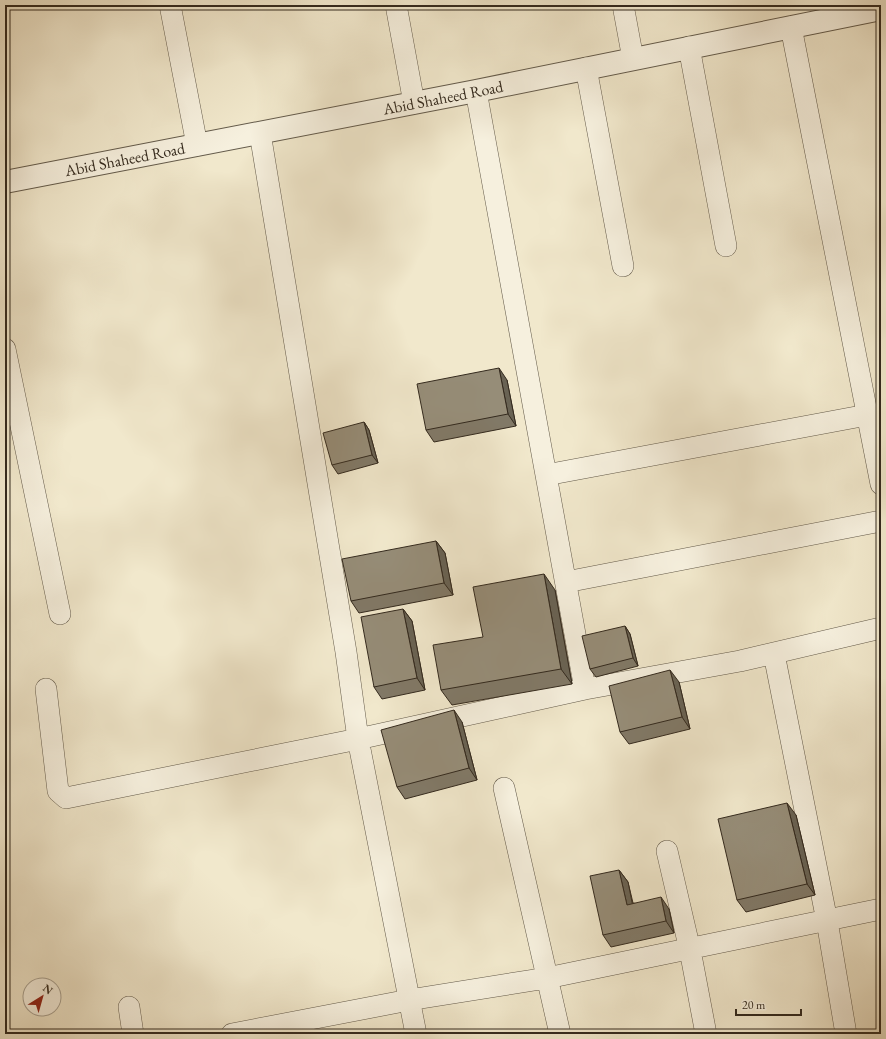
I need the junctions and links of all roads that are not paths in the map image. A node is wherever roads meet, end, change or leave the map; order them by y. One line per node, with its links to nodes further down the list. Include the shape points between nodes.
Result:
1 (170, 5): 12 (street)
2 (396, 5): 10 (street)
3 (623, 5): 7 (street)
4 (881, 9): 5 (street, Abid Shaheed Road)
5 (791, 27): 6 (street, Abid Shaheed Road); 17 (street)
6 (689, 48): 7 (street, Abid Shaheed Road); 14 (street)
7 (633, 59): 8 (street, Abid Shaheed Road)
8 (586, 68): 9 (street, Abid Shaheed Road); 15 (street)
9 (476, 91): 10 (street, Abid Shaheed Road); 18 (street)
10 (414, 103): 11 (street, Abid Shaheed Road)
11 (260, 133): 12 (street, Abid Shaheed Road); 27 (street, via 346,652)
12 (197, 146): 13 (street, Abid Shaheed Road)
13 (5, 182)
14 (726, 246)
15 (623, 266)
16 (5, 349): 22 (street)
17 (867, 415): 18 (street); 19 (street)
18 (546, 475): 21 (street)
19 (881, 484)
20 (881, 521): 21 (street)
21 (566, 582): 26 (street)
22 (60, 614)
23 (881, 628): 24 (street)
24 (774, 654): 26 (street); 31 (street)
25 (46, 689): 27 (street, via 58,791 66,798)
26 (585, 689): 27 (street)
27 (358, 739): 34 (street)
28 (504, 788): 33 (street)
29 (667, 851): 32 (street)
30 (881, 909): 31 (street)
31 (827, 921): 32 (street); 41 (street)
32 (690, 950): 33 (street); 40 (street)
33 (547, 978): 34 (street); 39 (street)
34 (409, 1000): 37 (street); 38 (street)
35 (129, 1007): 36 (street)
36 (133, 1034)
37 (232, 1034)
38 (416, 1034)
39 (560, 1034)
40 (706, 1034)
41 (846, 1034)

